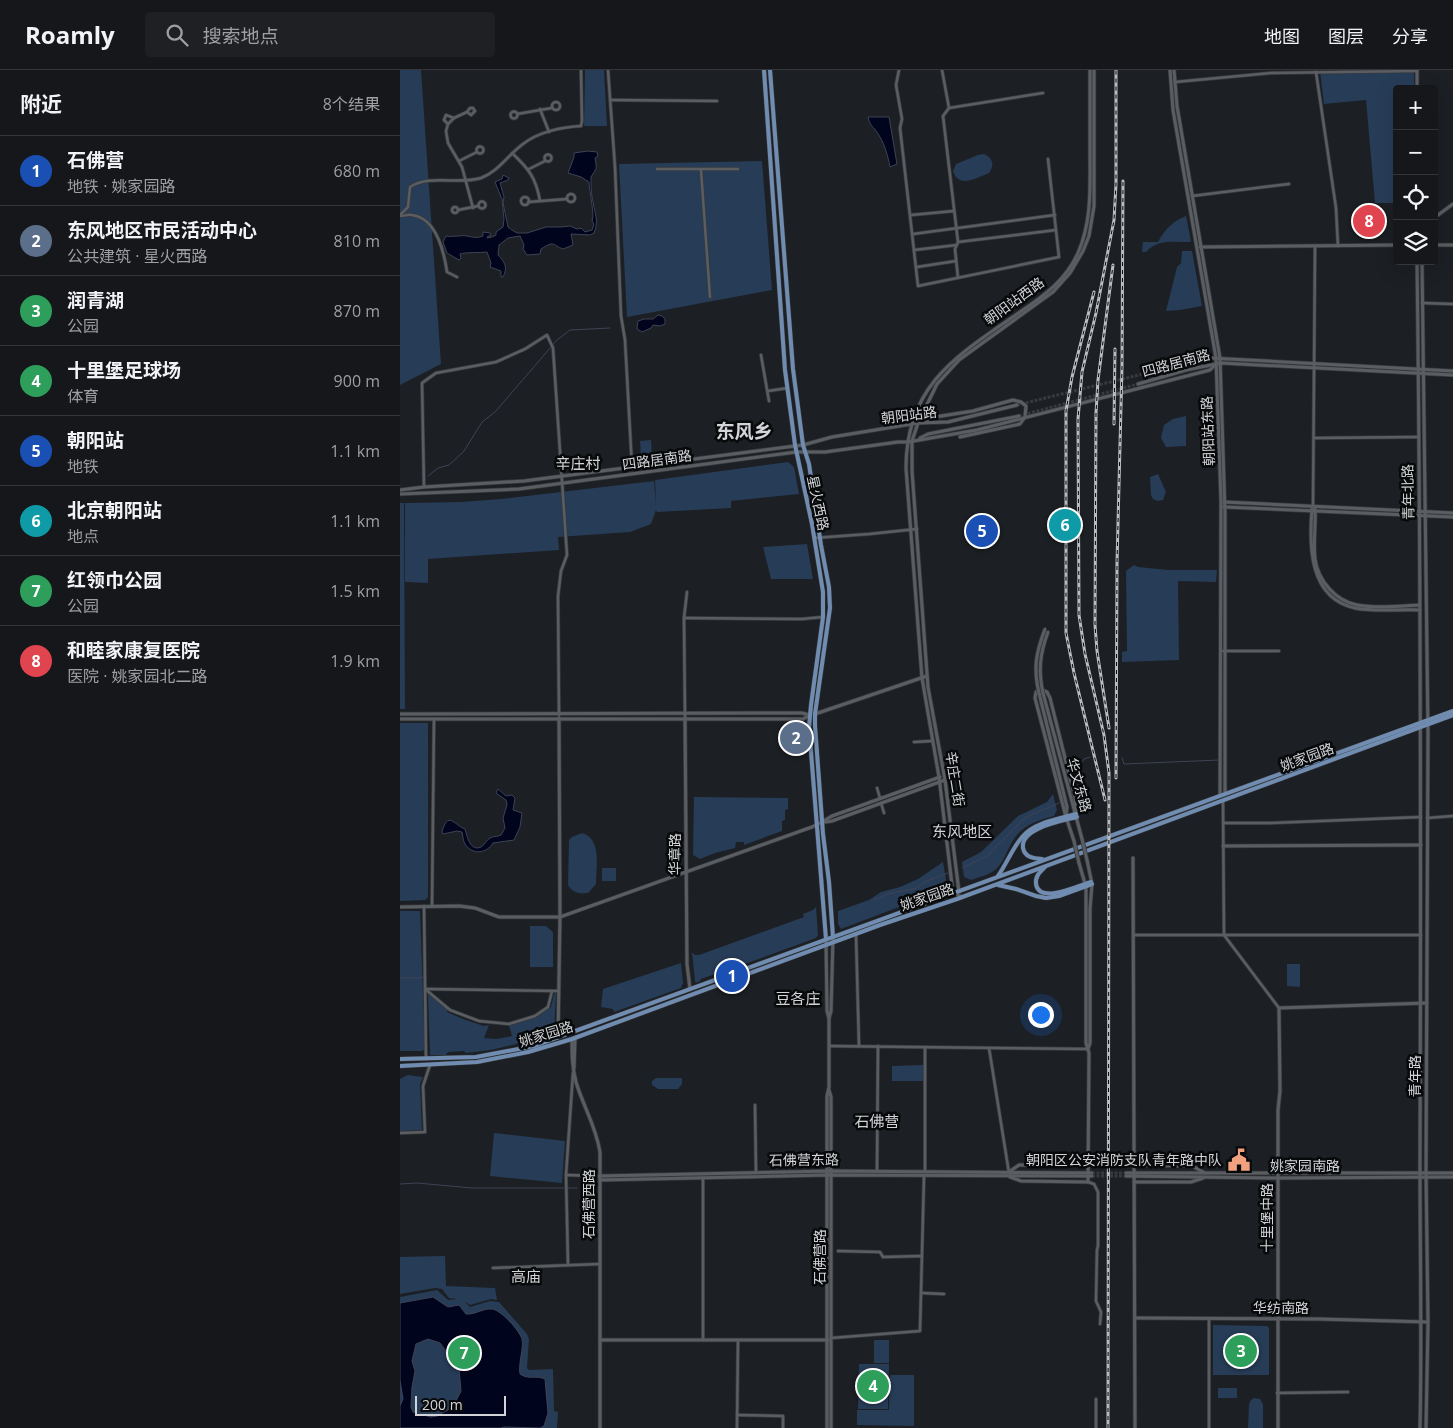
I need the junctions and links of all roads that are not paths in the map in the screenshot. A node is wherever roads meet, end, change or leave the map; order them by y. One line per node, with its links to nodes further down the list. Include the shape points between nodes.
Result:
1 (582, 70): 26 (street, via 581,126)
2 (608, 70): 17 (street)
3 (764, 70): 80 (main road, 星火西路)
4 (770, 70): 91 (main road, 星火西路)
5 (899, 70): 48 (street, via 896,85)
6 (942, 70): 20 (street)
7 (1090, 70): 86 (main road, 朝阳站西路, via 1090,205 1085,235 1077,254 1061,280 1038,300 946,367 923,399)
8 (1094, 70): 85 (main road, 朝阳站西路, via 1094,206 1083,251 1053,292 959,360 937,384)
9 (1170, 70): 59 (main road, 朝阳站东路, via 1173,110)
10 (1174, 70): 14 (main road, 朝阳站东路)
11 (1417, 70): 13 (street); 15 (main road)
12 (1271, 71): 13 (street); 14 (street)
13 (1316, 71): 57 (street, via 1336,208)
14 (1174, 82): 38 (main road, 朝阳站东路)
15 (1417, 85)
16 (1044, 93): 20 (street)
17 (610, 100): 18 (street); 95 (street)
18 (718, 101)
19 (552, 108): 21 (street)
20 (948, 108): 46 (street, via 943,116)
21 (540, 109): 23 (street); 26 (street)
22 (467, 112): 24 (street)
23 (517, 114)
24 (454, 118): 25 (street); 25 (street, via 446,115 444,120)
25 (448, 124): 30 (street, via 448,143)
26 (549, 132): 28 (street, via 523,143)
27 (477, 152): 30 (street)
28 (512, 153): 32 (street); 36 (street, via 482,178)
29 (1048, 159): 49 (street)
30 (458, 161): 36 (street)
31 (546, 161): 32 (street)
32 (529, 169): 40 (street)
33 (657, 169): 34 (street)
34 (701, 170): 35 (street); 68 (street)
35 (738, 170)
36 (464, 181): 44 (street); 47 (street, via 418,181 410,187 408,207)
37 (1289, 184): 38 (street)
38 (1192, 196): 59 (main road, 朝阳站东路)
39 (567, 199): 40 (street)
40 (540, 201): 41 (street)
41 (528, 202)
42 (1453, 204): 50 (main road)
43 (478, 206): 44 (street)
44 (473, 208): 45 (street)
45 (458, 210)
46 (954, 211): 48 (street); 51 (street)
47 (400, 215): 66 (street, via 413,215 430,224 439,241 447,272)
48 (911, 215): 53 (street)
49 (1055, 215): 51 (street); 52 (street)
50 (1438, 215)
51 (956, 227): 53 (street); 54 (street)
52 (1056, 230): 54 (street); 67 (street, via 1059,257)
53 (913, 234): 61 (street)
54 (957, 243): 61 (street); 62 (street)
55 (1393, 245): 57 (main road)
56 (1438, 245): 58 (main road)
57 (1338, 246): 60 (main road)
58 (1453, 246)
59 (1199, 247): 60 (main road); 72 (main road, 朝阳站东路)
60 (1315, 247): 73 (street)
61 (914, 250): 65 (street)
62 (956, 261): 65 (street); 67 (street)
63 (1417, 265): 74 (main road, 青年北路)
64 (1422, 265): 69 (main road, 青年北路)
65 (916, 267): 67 (street, via 918,286)
66 (457, 277)
67 (958, 278)
68 (710, 297)
69 (1422, 303): 70 (street); 75 (main road, 青年北路)
70 (1453, 304)
71 (761, 355): 81 (street)
72 (1218, 361): 73 (main road); 77 (main road, 四路居南路, via 1187,362); 79 (main road, 四路居南路); 90 (main road, via 1210,370 977,430); 101 (main road, 朝阳站东路)
73 (1314, 365): 74 (main road); 89 (street)
74 (1417, 371): 75 (main road); 88 (main road, 青年北路)
75 (1423, 371): 76 (main road); 78 (main road); 104 (main road, 青年北路)
76 (1453, 371)
77 (1147, 373)
78 (1453, 375)
79 (1138, 384)
80 (788, 388): 81 (street); 92 (main road, 星火西路)
81 (768, 391): 82 (street)
82 (769, 401)
83 (1017, 406): 85 (main road, 朝阳站路, via 948,422)
84 (1019, 416): 90 (main road, via 928,434)
85 (918, 423): 86 (main road, 朝阳站路); 87 (main road, via 1013,400 1026,406 1025,417 1020,424); 90 (main road, 朝阳站西路)
86 (912, 424): 90 (main road, 朝阳站西路); 91 (main road, 朝阳站路)
87 (960, 437)
88 (1418, 437): 89 (street); 104 (main road, 青年北路)
89 (1314, 438): 103 (street)
90 (910, 442): 93 (main road, 朝阳站路, via 825,452); 107 (main road, 朝阳站西路, via 906,468); 108 (main road, 朝阳站西路)
91 (803, 444): 92 (main road, 朝阳站路); 93 (main road, 星火西路)
92 (795, 445): 94 (main road, 星火西路); 95 (main road, 朝阳站路)
93 (805, 451): 94 (main road, 朝阳站路); 110 (main road, 星火西路)
94 (796, 452): 97 (main road, 四路居南路); 109 (main road, 星火西路)
95 (632, 467): 96 (main road, 朝阳站路)
96 (563, 476): 97 (street); 98 (main road, 朝阳站路); 98 (street, via 553,348 547,335 496,362 436,373 422,383)
97 (562, 484): 100 (main road, 四路居南路, via 478,492); 126 (street, via 567,555 558,596)
98 (424, 487): 99 (main road, 朝阳站路)
99 (400, 490)
100 (400, 494)
101 (1223, 502): 102 (main road, 朝阳站东路); 103 (main road)
102 (1223, 507): 103 (main road); 117 (main road, 朝阳站东路)
103 (1313, 508): 104 (main road); 112 (main road, via 1315,559 1323,581 1334,594 1358,606); 113 (main road, via 1312,560 1317,577 1326,590 1355,608)
104 (1422, 513): 105 (main road); 106 (main road); 112 (main road, 青年北路); 123 (main road, 青年北路)
105 (1453, 513)
106 (1453, 517)
107 (911, 529): 108 (street); 110 (street); 120 (main road, 辛庄二街)
108 (917, 529): 119 (main road, 辛庄二街)
109 (814, 538): 110 (street); 114 (main road, 星火西路, via 823,592)
110 (820, 538): 127 (main road, 星火西路, via 830,608)
111 (687, 592): 115 (street)
112 (1420, 605): 113 (main road, 青年北路)
113 (1420, 610): 122 (main road, 青年北路)
114 (823, 617): 115 (street); 128 (main road, 星火西路)
115 (684, 618): 130 (street)
116 (1046, 631): 121 (main road, bridge, via 1036,659 1035,673)
117 (1222, 651): 118 (street); 141 (main road, 朝阳站东路)
118 (1279, 651)
119 (927, 676): 120 (main road); 138 (main road, 辛庄二街)
120 (922, 678): 127 (main road); 136 (main road, 辛庄二街)
121 (1041, 693): 146 (main road, 华文东路); 149 (main road, 华文东路)
122 (1421, 704): 123 (main road); 135 (main road, 青年北路)
123 (1428, 704): 134 (main road, 青年北路)
124 (1453, 711): 134 (main road, 姚家园路)
125 (400, 714): 126 (main road)
126 (559, 714): 130 (main road); 131 (street)
127 (816, 714): 128 (street); 151 (main road, 星火西路)
128 (810, 715): 130 (main road, via 803,719); 153 (main road, 星火西路)
129 (1453, 715): 134 (main road, 姚家园路)
130 (685, 716): 131 (main road); 159 (main road, 华章路)
131 (559, 718): 133 (main road); 169 (main road)
132 (400, 719): 133 (main road)
133 (434, 719): 167 (street)
134 (1428, 722): 135 (main road, 姚家园路); 150 (main road, 青年路)
135 (1422, 724): 141 (main road, 姚家园路); 143 (main road, 姚家园路); 148 (main road, 青年路)
136 (932, 741): 137 (street); 139 (main road, 辛庄二街)
137 (914, 742)
138 (944, 778): 139 (main road); 164 (main road, 辛庄二街)
139 (939, 779): 142 (main road); 144 (main road); 164 (main road, 辛庄二街)
140 (877, 788): 142 (street)
141 (1222, 795): 157 (main road, 姚家园路)
142 (880, 798): 151 (main road)
143 (1223, 800): 152 (street); 158 (main road, 姚家园路)
144 (881, 803): 145 (street); 151 (main road)
145 (884, 813)
146 (1076, 816): 149 (main road); 149 (main road, via 1075,798 1050,698 1042,690 1036,692 1035,698); 161 (main road, 华文东路, bridge)
147 (1453, 816): 150 (street)
148 (1421, 817): 152 (street); 154 (main road, 青年路)
149 (1067, 818): 157 (main road, via 1035,830 1026,838 1025,853); 160 (main road, via 1038,826 1023,835); 163 (main road, 华文东路, bridge)
150 (1427, 818): 182 (main road, 青年路)
151 (822, 822): 153 (main road); 174 (main road, 星火西路)
152 (1223, 823): 155 (street)
153 (816, 825): 159 (main road); 175 (main road, 星火西路)
154 (1421, 845): 155 (main road); 173 (main road, 青年路)
155 (1223, 846): 172 (street)
156 (1133, 858): 171 (main road)
157 (1044, 860): 160 (main road, 姚家园路)
158 (1047, 865): 162 (main road, 姚家园路); 163 (main road, via 1035,882 1043,893 1057,893)
159 (687, 872): 169 (main road); 178 (main road, 华章路)
160 (998, 877): 164 (main road, 姚家园路)
161 (1092, 883): 163 (main road); 191 (main road)
162 (996, 885): 163 (main road, via 1046,898); 165 (main road, 姚家园路)
163 (1085, 885): 191 (main road)
164 (956, 892): 165 (main road); 174 (main road, 姚家园路)
165 (962, 897): 170 (main road, 姚家园路)
166 (424, 906): 167 (main road); 168 (main road); 177 (street)
167 (432, 906): 169 (main road, via 467,906 498,917)
168 (400, 907)
169 (560, 917): 180 (main road)
170 (856, 934): 176 (main road, 姚家园路); 187 (street)
171 (1134, 935): 172 (street); 200 (main road)
172 (1224, 935): 173 (street); 183 (street)
173 (1421, 935): 181 (main road, 青年路)
174 (832, 937): 175 (main road, 姚家园路); 176 (main road)
175 (826, 940): 176 (main road); 178 (main road, 姚家园路)
176 (829, 944): 185 (main road, 姚家园路); 186 (main road, 石佛营路)
177 (425, 989): 179 (street); 179 (street, via 450,1010 479,1021 509,1024 535,1016 548,1007); 192 (street)
178 (690, 989): 184 (main road, 姚家园路)
179 (552, 991): 180 (street)
180 (558, 992): 184 (main road)
181 (1421, 1003): 182 (main road); 183 (main road); 213 (main road, 青年路)
182 (1427, 1003): 203 (main road, 青年路)
183 (1278, 1008): 205 (main road, 十里堡中路)
184 (558, 1038): 192 (main road, 姚家园路, via 476,1057)
185 (573, 1038): 194 (main road, 姚家园路, via 500,1058); 196 (main road, 石佛营西路)
186 (829, 1046): 187 (street); 204 (main road, 石佛营路)
187 (859, 1046): 188 (street)
188 (878, 1046): 189 (street); 201 (street)
189 (925, 1047): 190 (street); 207 (street)
190 (990, 1048): 191 (street); 208 (street)
191 (1088, 1049): 199 (main road)
192 (426, 1059): 193 (main road, 姚家园路)
193 (400, 1060)
194 (430, 1065): 195 (main road, 姚家园路); 198 (street, via 422,1086 425,1132)
195 (400, 1066)
196 (574, 1072): 211 (street); 216 (main road, 石佛营西路, via 598,1140)
197 (755, 1105): 202 (street)
198 (400, 1133)
199 (1088, 1165): 208 (main road, via 1019,1165); 219 (main road)
200 (1134, 1165): 212 (main road, via 1192,1166); 220 (main road)
201 (877, 1171): 204 (main road, 石佛营东路); 207 (main road, 石佛营东路)
202 (756, 1172): 204 (main road, 石佛营东路); 216 (main road, 石佛营东路)
203 (1426, 1172): 206 (main road, 姚家园南路); 213 (main road, 姚家园南路); 214 (main road, 青年路)
204 (829, 1173): 207 (main road, 石佛营东路); 217 (main road, 石佛营东路); 234 (main road, 石佛营路)
205 (1279, 1173): 212 (main road, 姚家园南路); 213 (main road, 姚家园南路); 218 (main road, 十里堡中路)
206 (1453, 1173)
207 (925, 1174): 208 (main road, 石佛营东路); 222 (street)
208 (1008, 1174): 209 (main road); 219 (main road, via 1021,1181)
209 (1092, 1174)
210 (1126, 1174): 212 (main road, 姚家园南路)
211 (566, 1175): 216 (street); 223 (street)
212 (1206, 1175): 218 (main road, 姚家园南路); 220 (main road, via 1191,1182)
213 (1420, 1175): 214 (main road, 姚家园南路); 218 (main road, 姚家园南路); 231 (main road, 青年路)
214 (1426, 1177): 215 (main road, 姚家园南路); 232 (main road, 青年路)
215 (1453, 1177)
216 (600, 1178): 217 (main road, 石佛营东路); 224 (main road, 石佛营西路)
217 (703, 1178): 236 (street)
218 (1279, 1178): 230 (main road, 十里堡中路)
219 (1088, 1182): 233 (street, via 1094,1184 1098,1192 1096,1301 1101,1312)
220 (1134, 1182): 228 (main road)
221 (838, 1251): 222 (street, via 880,1252 883,1257)
222 (922, 1256): 226 (street)
223 (568, 1264): 224 (street); 225 (street)
224 (600, 1264): 235 (main road, 石佛营西路)
225 (493, 1268)
226 (922, 1293): 227 (street); 234 (street, via 920,1331)
227 (944, 1294)
228 (1135, 1318): 229 (main road, 华纺南路); 248 (main road)
229 (1209, 1319): 230 (main road, 华纺南路); 249 (street)
230 (1277, 1319): 231 (main road, 华纺南路); 239 (main road, 十里堡中路)
231 (1422, 1321): 232 (main road, 华纺南路); 251 (main road, 青年路)
232 (1428, 1322): 252 (main road, 青年路)
233 (1100, 1324)
234 (829, 1339): 237 (main road); 245 (main road, 石佛营路); 246 (main road, 石佛营路)
235 (600, 1340): 236 (main road); 242 (main road, 石佛营西路)
236 (703, 1340): 237 (main road)
237 (738, 1340): 241 (street)
238 (1348, 1392): 239 (street)
239 (1277, 1393): 250 (main road, 十里堡中路)
240 (1096, 1399): 247 (street)
241 (737, 1415): 243 (street); 244 (street, via 783,1416)
242 (600, 1428)
243 (737, 1428)
244 (783, 1428)
245 (827, 1428)
246 (831, 1428)
247 (1096, 1428)
248 (1135, 1428)
249 (1210, 1428)
250 (1278, 1428)
251 (1420, 1428)
252 (1426, 1428)

